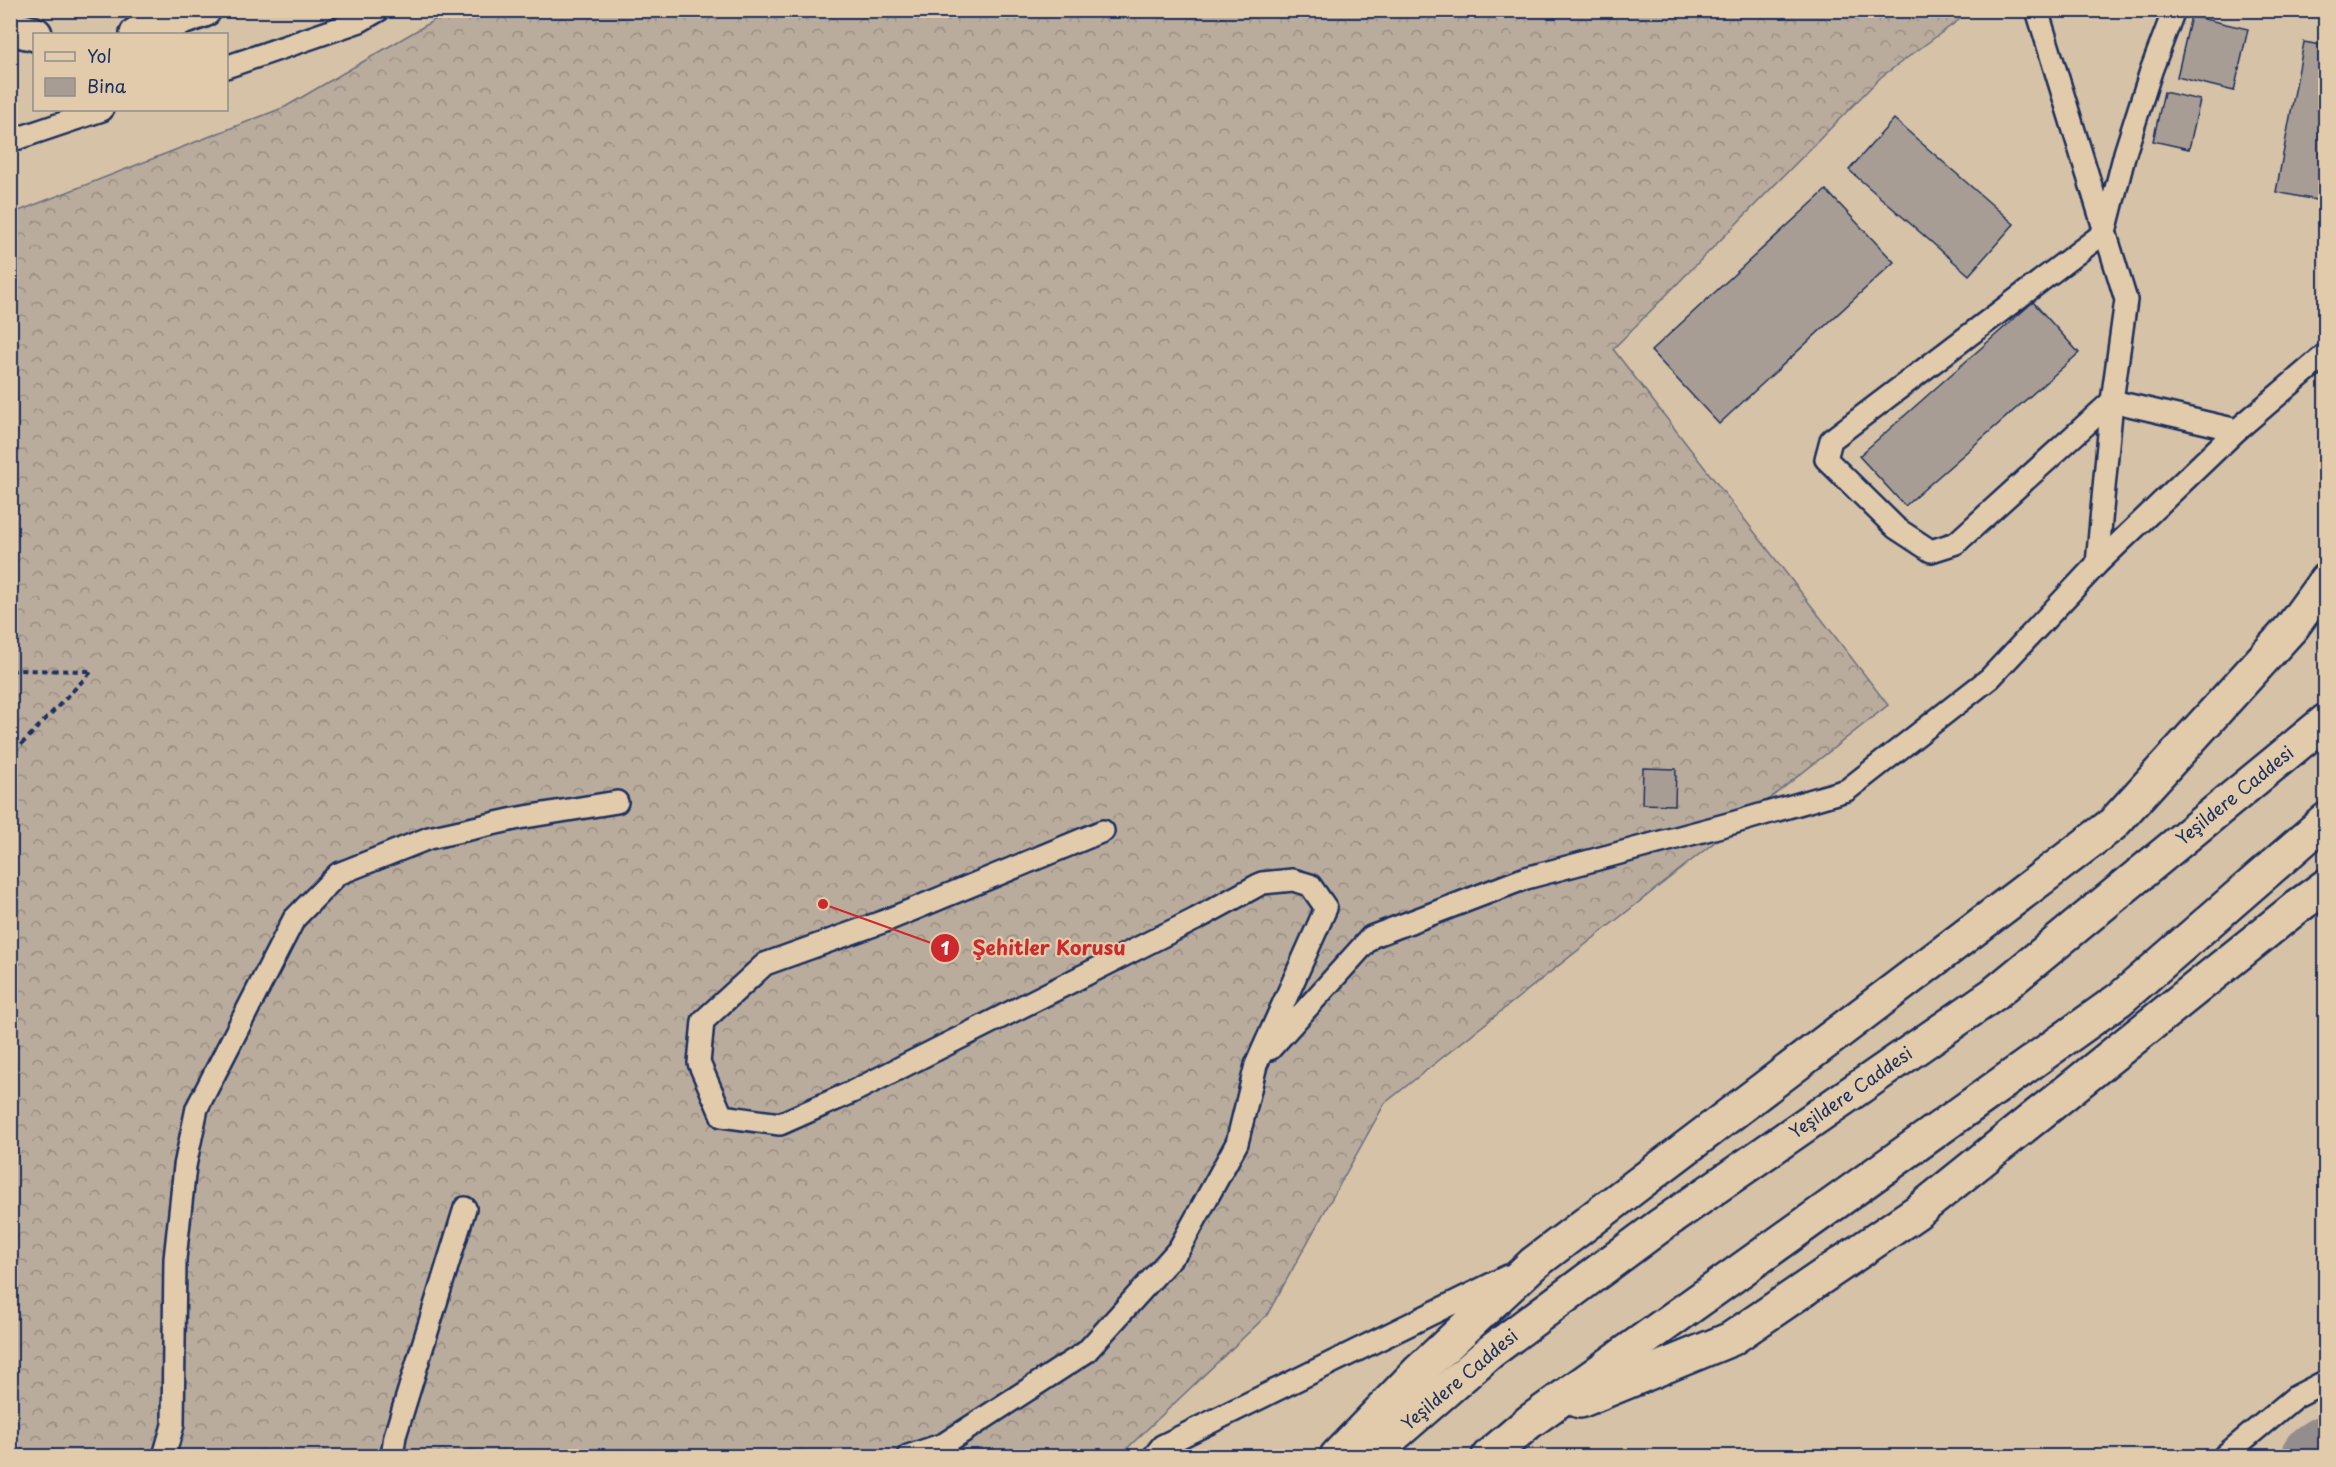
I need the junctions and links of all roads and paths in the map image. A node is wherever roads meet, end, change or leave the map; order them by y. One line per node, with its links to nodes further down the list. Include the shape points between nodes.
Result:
1 (204, 10): 6 (main road)
2 (379, 10): 8 (lane, via 360,21)
3 (2037, 10): 11 (lane)
4 (2174, 10): 11 (lane, via 2125,153)
5 (10, 28): 7 (main road)
6 (140, 33)
7 (33, 34)
8 (228, 66)
9 (99, 111): 10 (lane)
10 (10, 141)
11 (2105, 232): 13 (lane, via 2126,300); 13 (lane, via 1831,440 1826,459 1896,528 1931,551 1956,543)
12 (2325, 354): 14 (lane)
13 (2112, 401): 14 (lane); 15 (lane)
14 (2237, 430): 15 (lane)
15 (2097, 564): 24 (lane, via 1990,678 1847,790 1526,878 1371,937)
16 (2325, 580): 26 (main road, via 2292,627 2113,824)
17 (10, 672): 19 (path, via 92,671)
18 (2325, 721): 34 (main road, Yeşildere Caddesi, via 1994,994 1661,1225 1499,1344)
19 (10, 759)
20 (617, 802): 29 (lane, via 429,838 338,874 294,919 197,1108 184,1166 175,1259 173,1425)
21 (2325, 820): 28 (main road, via 2120,999)
22 (1103, 831): 24 (lane, via 885,921 765,964 703,1021 699,1063 722,1116 780,1124 852,1092 1262,883 1293,880 1310,885 1326,908)
23 (2325, 886): 28 (main road, via 1917,1212 1731,1339)
24 (1256, 1065): 31 (lane, via 1237,1143 1179,1249 1086,1352 944,1444)
25 (465, 1208): 30 (lane)
26 (1533, 1264): 32 (lane, via 1162,1446); 33 (main road, via 1419,1371)
27 (2325, 1381): 36 (lane, via 2295,1397)
28 (1529, 1422): 35 (main road)
29 (164, 1456)
30 (392, 1456)
31 (908, 1456)
32 (1154, 1456)
33 (1337, 1456)
34 (1370, 1456)
35 (1489, 1456)
36 (2224, 1456)

